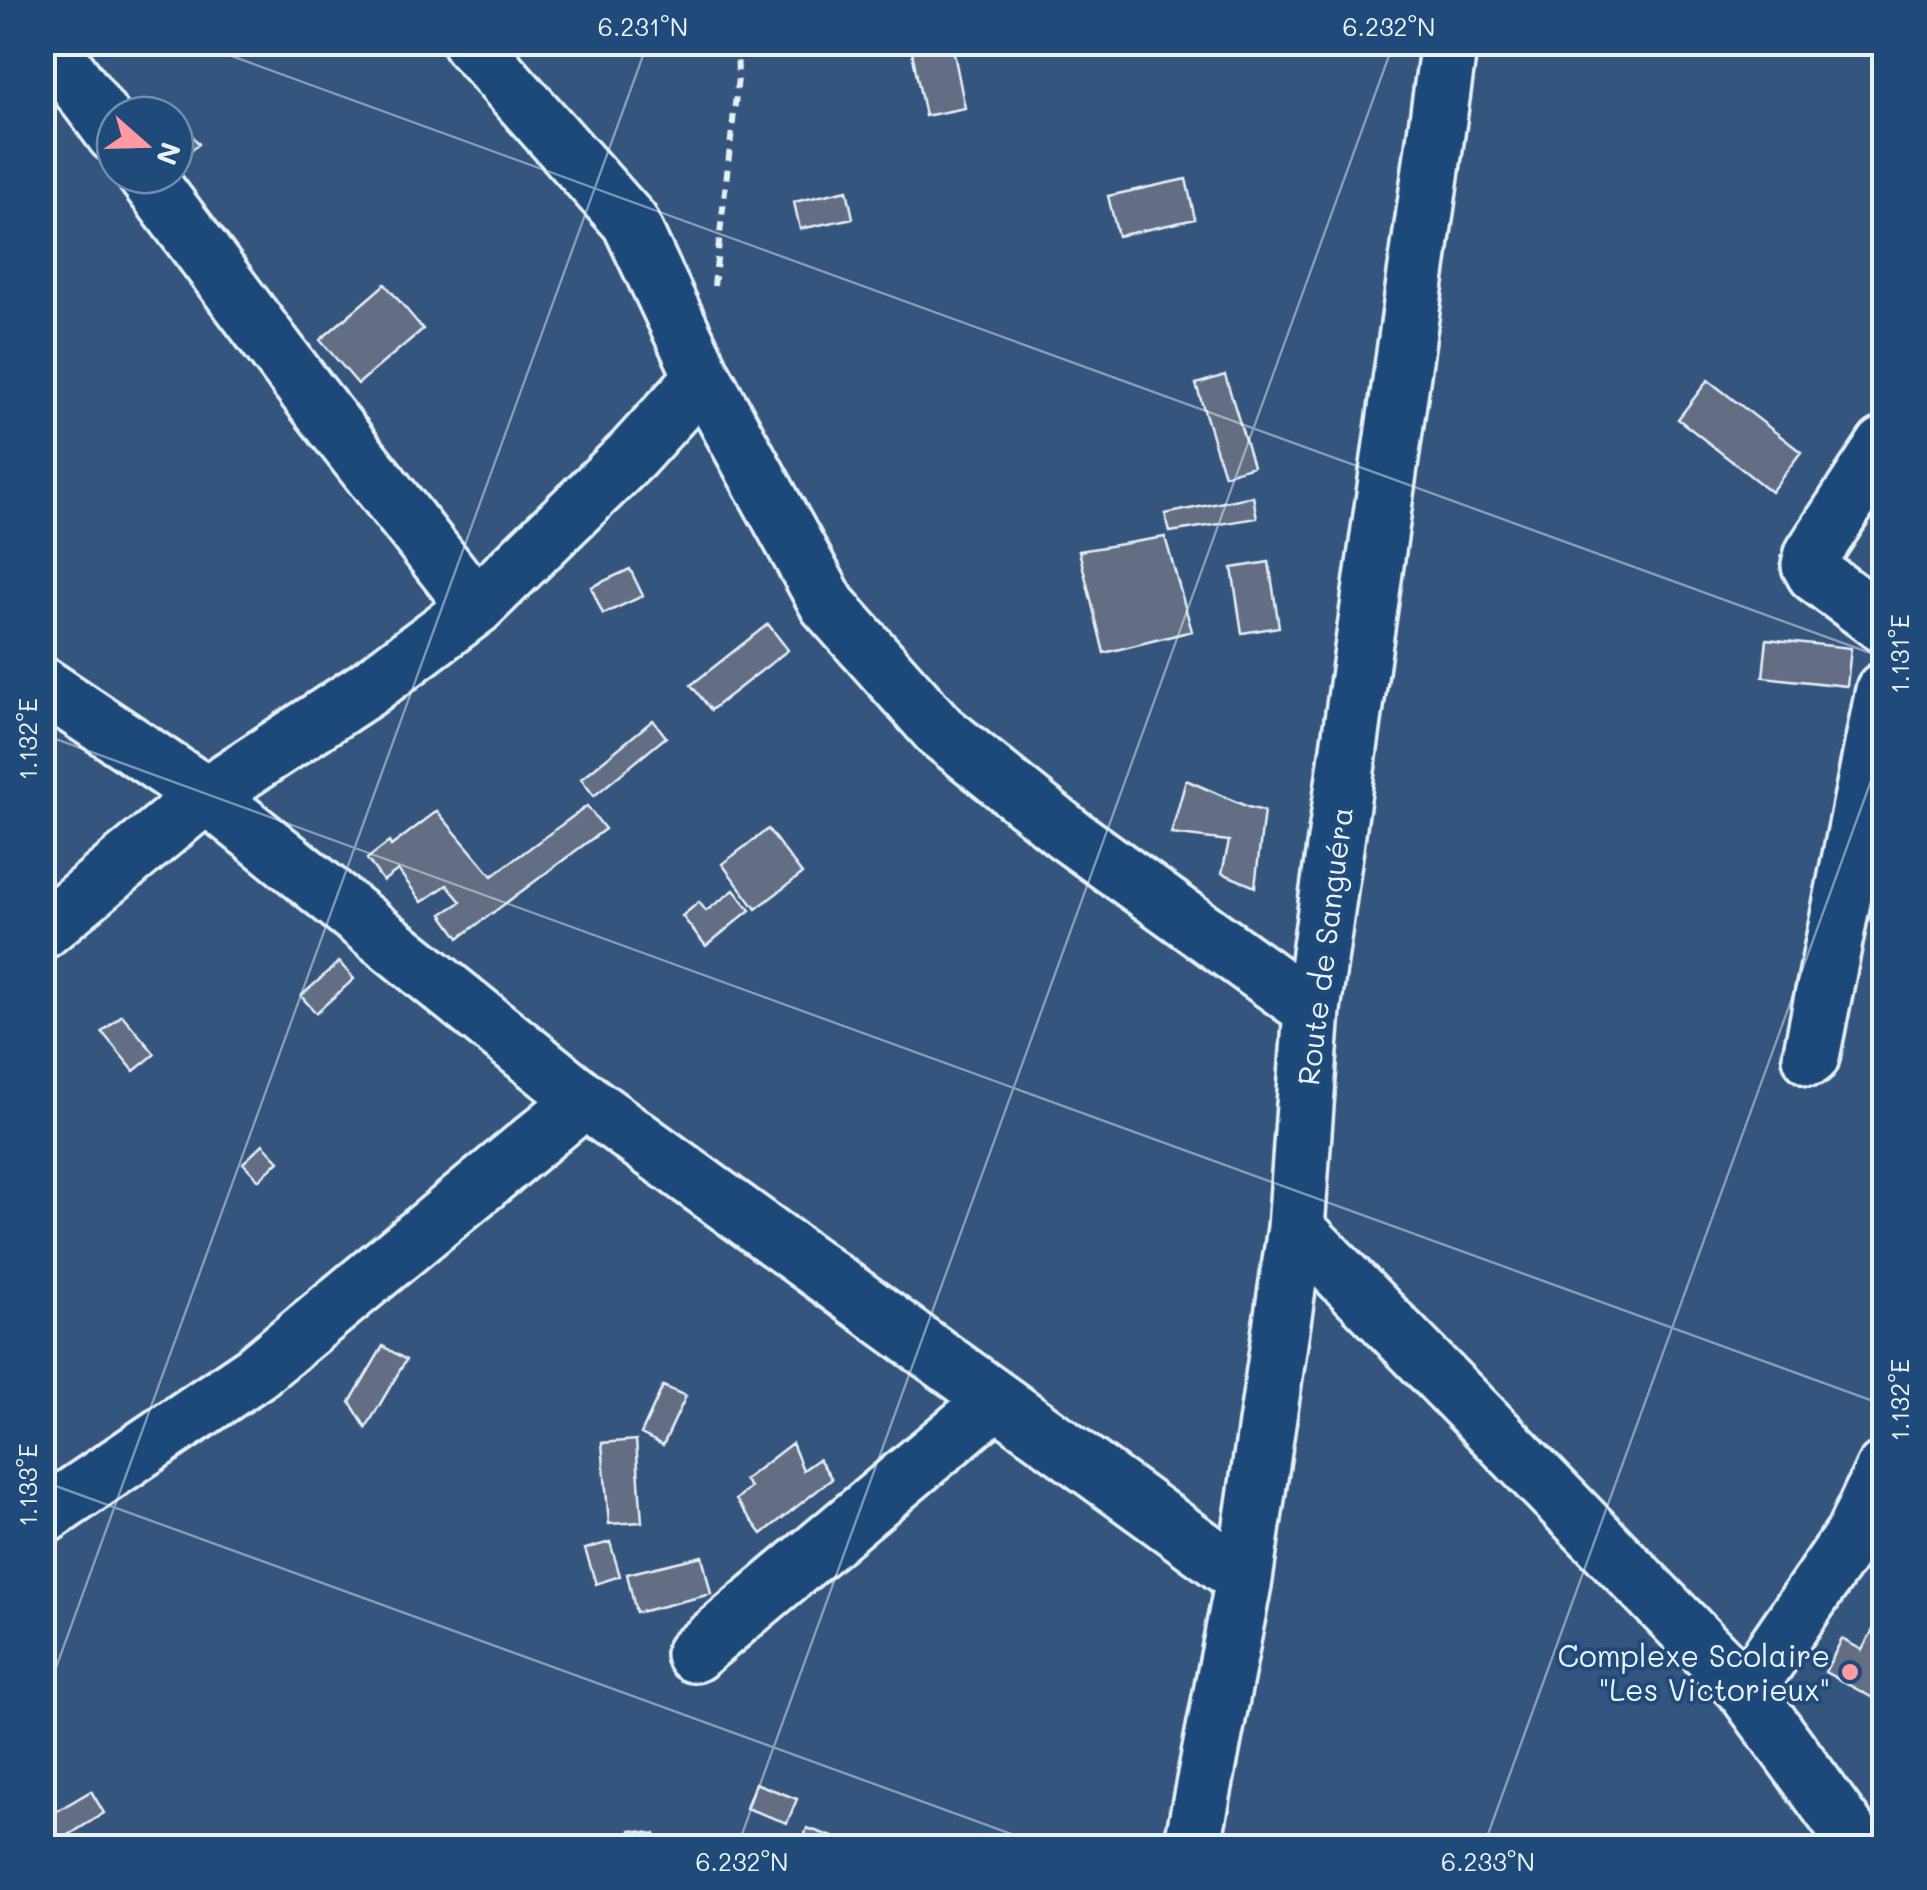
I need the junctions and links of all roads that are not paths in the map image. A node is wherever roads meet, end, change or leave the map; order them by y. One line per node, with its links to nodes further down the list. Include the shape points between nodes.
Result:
1 (46, 42): 4 (street)
2 (470, 42): 6 (street, via 630,222)
3 (1449, 42): 14 (street, Route de Sanguéra)
4 (95, 108)
5 (160, 195): 8 (street)
6 (703, 377): 8 (street); 14 (street, via 828,605 940,731 1068,834)
7 (1884, 446): 9 (street, via 1810,565)
8 (476, 607): 12 (street, via 367,689)
9 (1884, 626)
10 (42, 685): 12 (street)
11 (1884, 690): 15 (street)
12 (206, 795): 13 (street); 16 (street)
13 (42, 931)
14 (1312, 1010): 17 (street, Route de Sanguéra)
15 (1811, 1057)
16 (584, 1100): 18 (street); 20 (street, via 256,1372)
17 (1296, 1228): 21 (street, Route de Sanguéra); 23 (street)
18 (996, 1400): 21 (street); 22 (street)
19 (1884, 1469): 23 (street, via 1854,1533)
20 (42, 1517)
21 (1244, 1579): 24 (street, Route de Sanguéra)
22 (694, 1654)
23 (1746, 1691): 25 (street)
24 (1192, 1848)
25 (1860, 1848)

